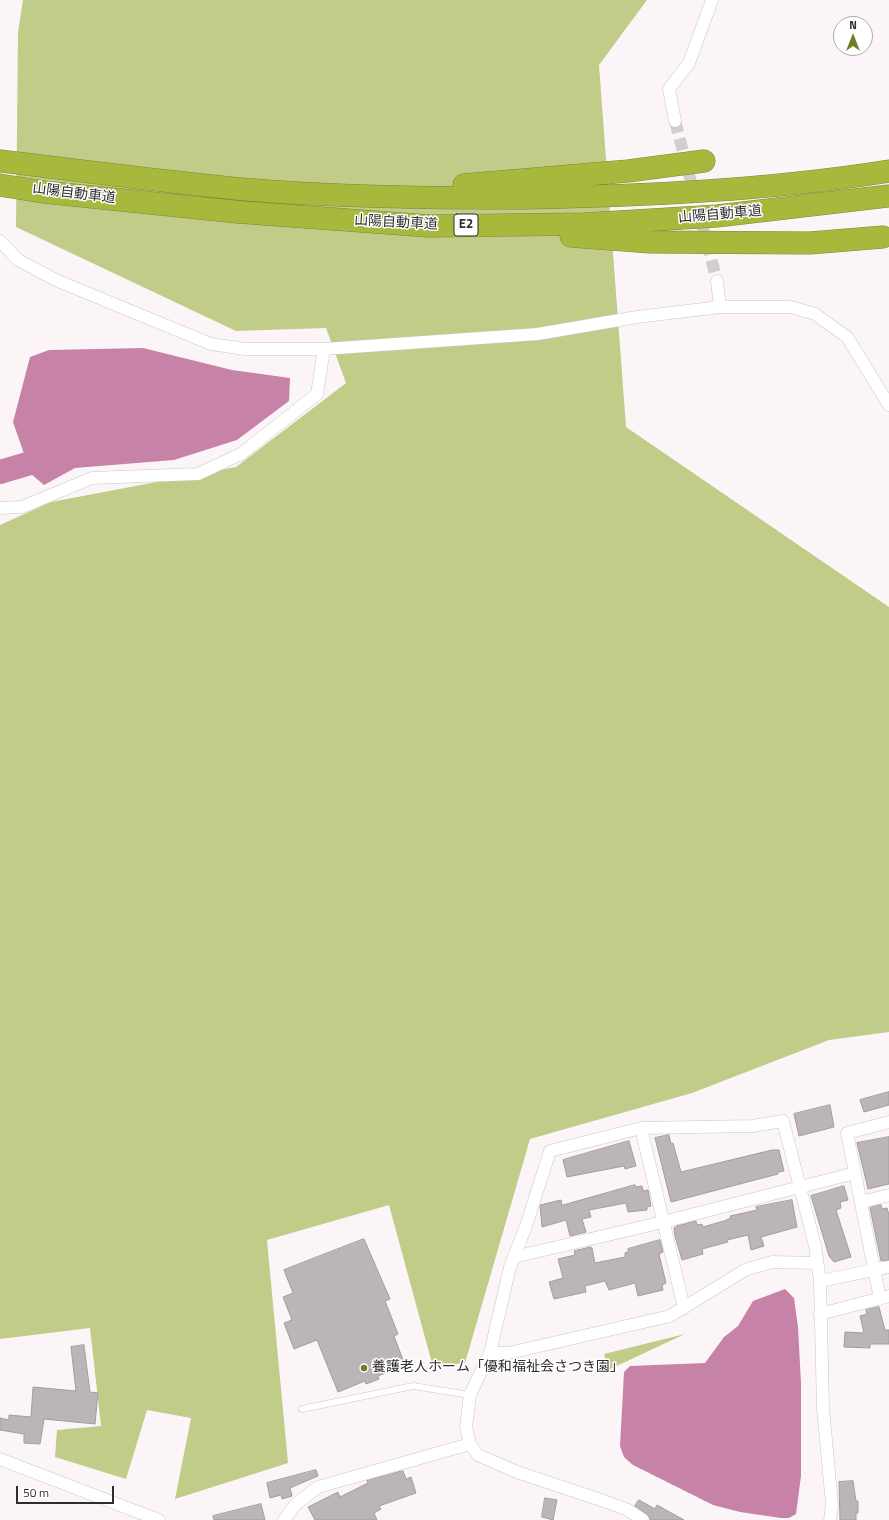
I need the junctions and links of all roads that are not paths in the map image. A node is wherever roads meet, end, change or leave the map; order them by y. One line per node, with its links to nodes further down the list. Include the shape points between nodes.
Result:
1 (712, 0): 2 (street, via 689,63 669,89)
2 (675, 121)
3 (0, 160): 7 (highway, 山陽自動車道 / E2)
4 (704, 161): 7 (highway, via 628,171 437,187 334,186)
5 (889, 171): 7 (highway, 山陽自動車道 / E2, via 713,190 593,197 466,198)
6 (0, 185): 9 (highway, 山陽自動車道 / E2, via 238,212)
7 (241, 189)
8 (889, 196): 9 (highway, 山陽自動車道 / E2, via 717,216 585,224)
9 (429, 226): 10 (highway, via 650,242 810,243)
10 (883, 237)
11 (0, 241): 14 (street, via 18,260 58,281 211,344 245,349)
12 (717, 281): 13 (street)
13 (720, 307): 14 (street, via 637,316 538,334); 15 (street, via 791,307 815,314 847,337)
14 (324, 349): 16 (street, via 317,394 241,454 198,474 92,478 22,506)
15 (889, 406)
16 (0, 508)
17 (889, 1122): 19 (street, via 847,1133)
18 (641, 1128): 20 (street, via 752,1126 783,1121); 23 (street); 24 (street, via 550,1151)
19 (856, 1173): 20 (street); 22 (street)
20 (800, 1187): 23 (street); 25 (street)
21 (889, 1195): 22 (street)
22 (861, 1202): 27 (street)
23 (663, 1222): 24 (street); 30 (street)
24 (514, 1257): 32 (street)
25 (818, 1263): 28 (street); 30 (street, via 772,1262 745,1270)
26 (889, 1267): 27 (street)
27 (875, 1270): 28 (street); 29 (street)
28 (820, 1281): 31 (street)
29 (885, 1297): 31 (street)
30 (684, 1308): 32 (street, via 670,1316 509,1353)
31 (820, 1314): 40 (street, via 822,1408 832,1505)
32 (490, 1353): 33 (street)
33 (470, 1395): 34 (lane, via 413,1386); 35 (street, via 466,1427)
34 (302, 1409)
35 (470, 1444): 38 (street, via 318,1487 295,1505); 39 (street, via 478,1454 510,1469 604,1500 628,1510)
36 (0, 1460): 37 (street)
37 (159, 1520)
38 (284, 1520)
39 (643, 1520)
40 (830, 1520)

